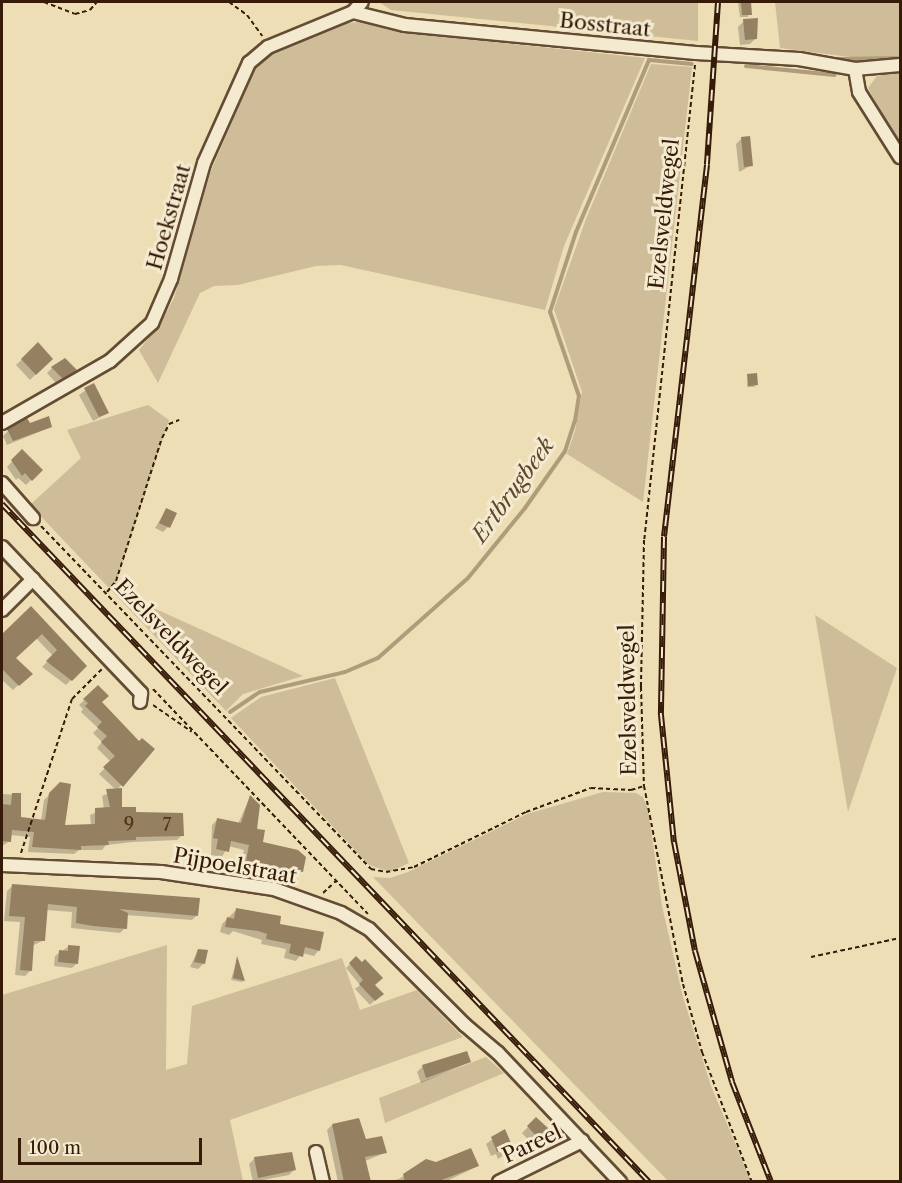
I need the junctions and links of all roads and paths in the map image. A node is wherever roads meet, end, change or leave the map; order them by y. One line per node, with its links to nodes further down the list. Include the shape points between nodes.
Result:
1 (44, 2): 2 (path, via 75,14 90,10)
2 (97, 2)
3 (229, 2): 6 (path, via 247,15)
4 (362, 2): 5 (street)
5 (353, 12): 6 (street, Hoekstraat); 7 (street, Bosstraat, via 405,25)
6 (268, 47): 12 (street, Hoekstraat, via 249,63 204,163 171,279 152,322 110,361)
7 (696, 53): 9 (street, Bosstraat, via 799,59); 23 (path, Ezelsveldwegel, via 644,540)
8 (900, 65): 9 (street, Bosstraat)
9 (855, 69): 10 (street, via 859,92)
10 (900, 157)
11 (179, 420): 17 (path, via 169,424 162,438 116,582)
12 (2, 423)
13 (2, 483): 14 (street)
14 (33, 518): 17 (path, Ezelsveldwegel)
15 (2, 547): 16 (street)
16 (33, 579): 18 (street); 19 (street)
17 (107, 592): 23 (path, Ezelsveldwegel, via 371,869 386,872 414,867 526,812 591,788 631,790)
18 (2, 610)
19 (110, 661): 21 (street); 25 (path, via 72,699)
20 (147, 682): 22 (path)
21 (140, 699): 22 (path)
22 (195, 733): 26 (path)
23 (644, 786): 36 (path, via 683,984 702,1052)
24 (2, 865): 25 (street, Pijpoelstraat)
25 (18, 866): 27 (street, Pijpoelstraat, via 161,872 274,889)
26 (336, 880): 27 (path); 28 (path, via 368,914)
27 (314, 902): 28 (street, Pijpoelstraat)
28 (369, 929): 31 (street, Pijpoelstraat, via 498,1053)
29 (900, 938): 30 (path)
30 (811, 957)
31 (582, 1141): 34 (street, Pareel); 35 (street, Pijpoelstraat)
32 (316, 1152): 33 (street)
33 (322, 1182)
34 (499, 1182)
35 (620, 1182)
36 (753, 1182)

